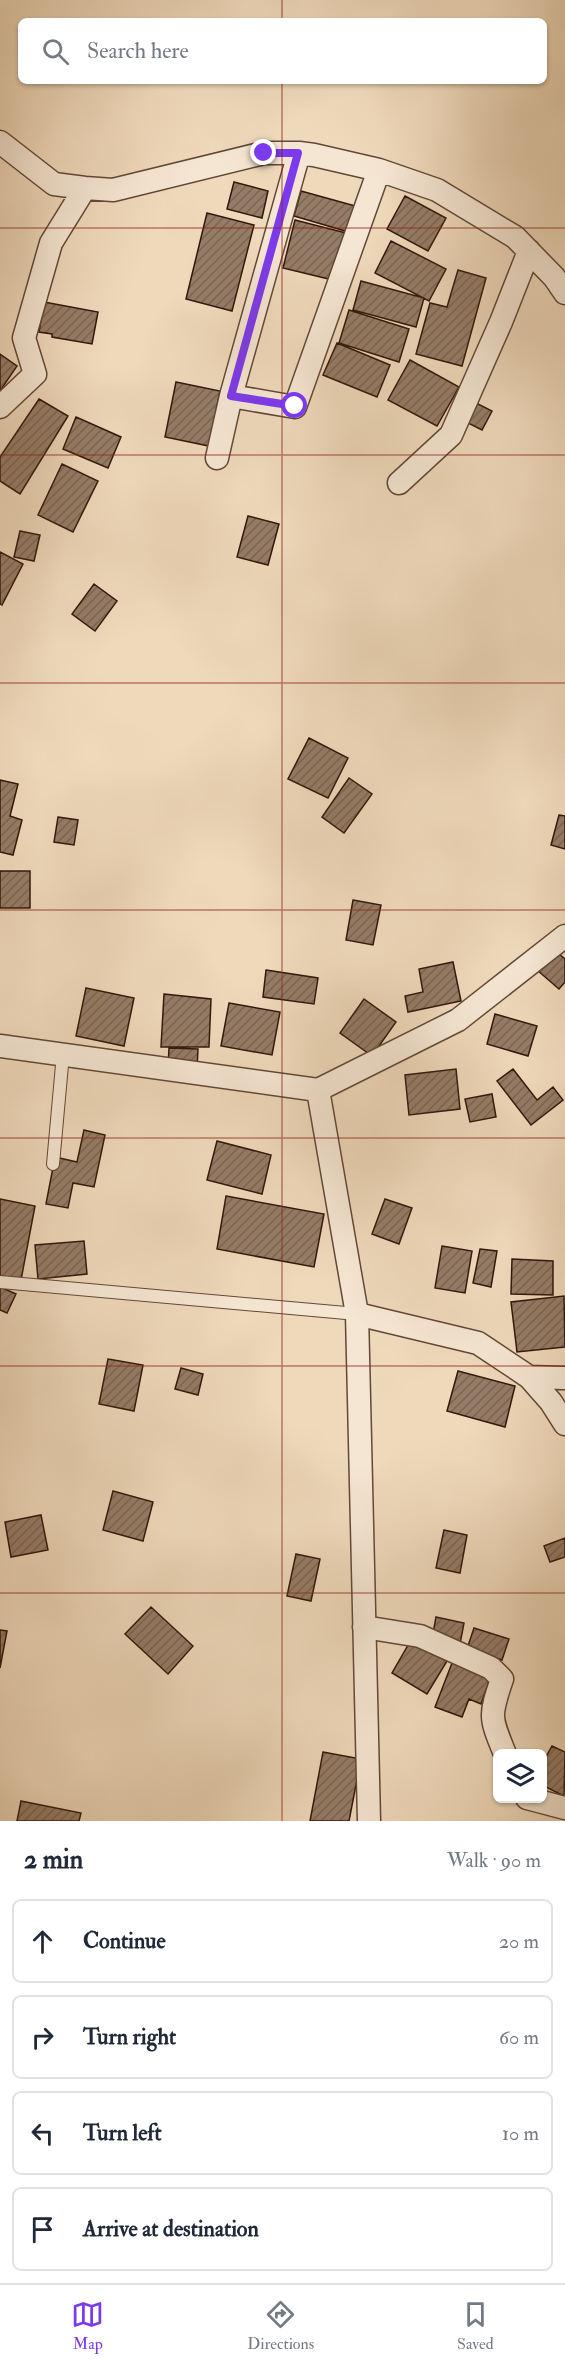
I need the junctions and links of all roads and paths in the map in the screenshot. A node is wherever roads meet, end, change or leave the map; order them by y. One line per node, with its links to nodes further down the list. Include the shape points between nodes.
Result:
1 (0, 142): 4 (street, via 54,184)
2 (298, 153): 3 (street); 4 (street, via 264,153 113,190); 7 (street)
3 (379, 170): 5 (street, via 437,190 515,237); 7 (street, via 295,406)
4 (85, 188): 8 (street, via 51,243 24,338 35,374)
5 (529, 251): 6 (street); 10 (street, via 451,435)
6 (565, 293)
7 (231, 396): 9 (street)
8 (0, 407)
9 (217, 458)
10 (399, 483)
11 (565, 936): 14 (street, via 458,1020)
12 (0, 1046): 13 (street)
13 (63, 1054): 14 (street); 15 (lane)
14 (318, 1090): 17 (street)
15 (53, 1164)
16 (0, 1282): 17 (lane)
17 (357, 1314): 18 (street, via 478,1343); 21 (street)
18 (529, 1377): 19 (street); 20 (street)
19 (565, 1378)
20 (565, 1424)
21 (364, 1627): 22 (street, via 420,1636 491,1668 502,1679 491,1720); 25 (street)
22 (503, 1749)
23 (546, 1803): 24 (street)
24 (565, 1808)
25 (369, 1821)

